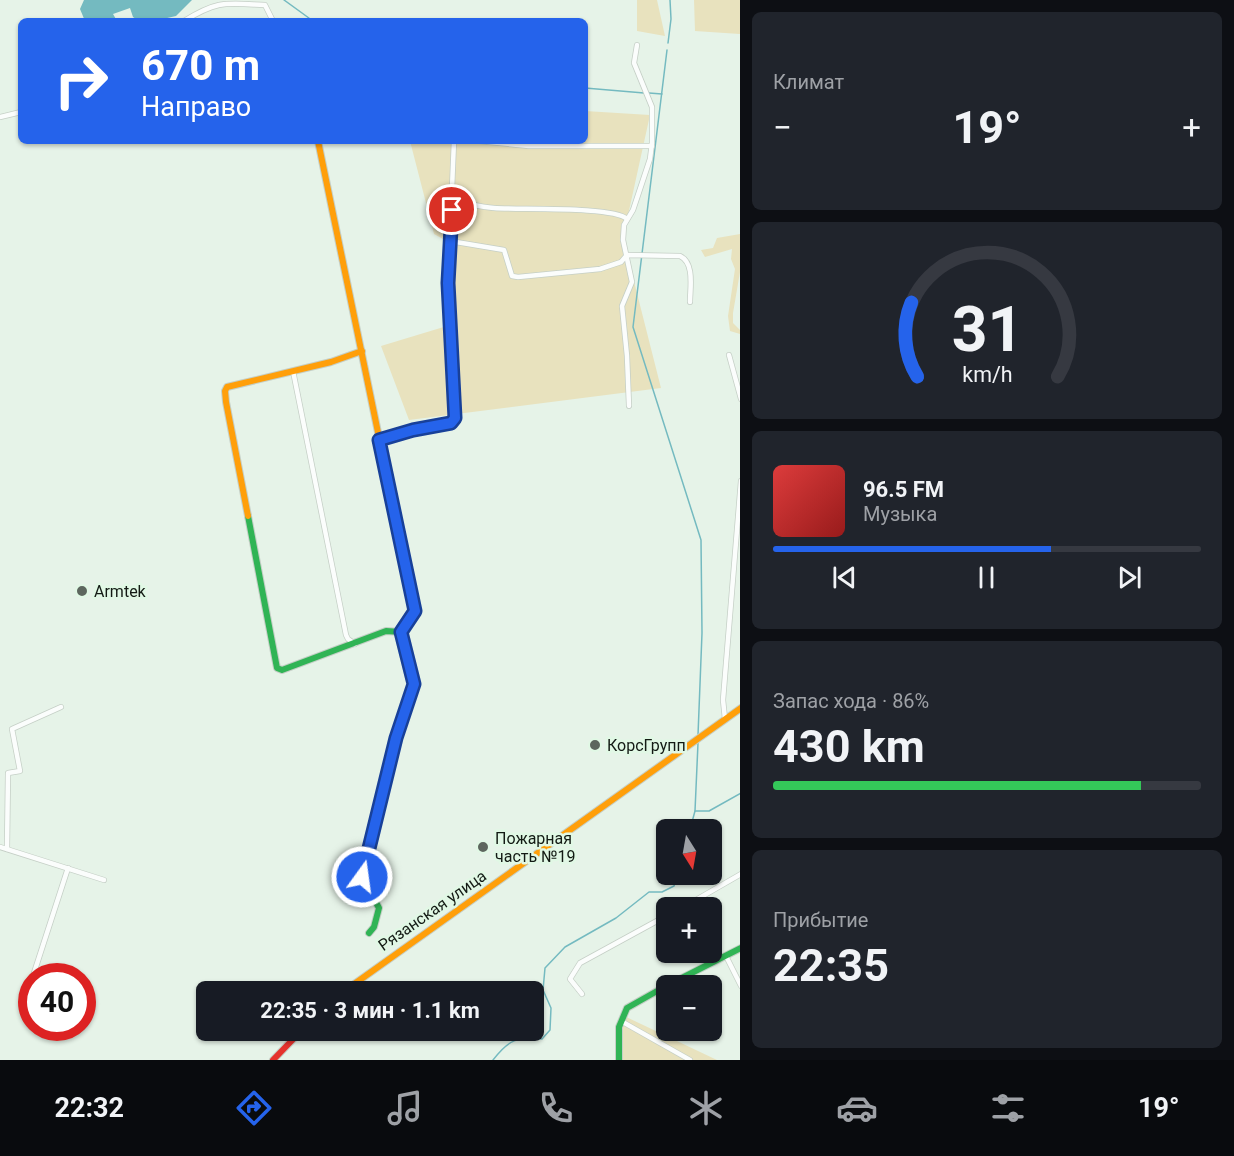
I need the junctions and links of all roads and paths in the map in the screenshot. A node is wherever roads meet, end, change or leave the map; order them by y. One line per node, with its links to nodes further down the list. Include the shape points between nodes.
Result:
1 (188, 18): 2 (street, via 205,6 230,2 265,4)
2 (272, 18)
3 (637, 45): 9 (street, via 634,63 652,107)
4 (18, 113): 5 (street)
5 (0, 117)
6 (319, 144): 15 (street)
7 (454, 144): 10 (street)
8 (509, 144): 9 (street)
9 (652, 147): 11 (street)
10 (452, 201): 11 (street, via 494,208 618,214); 12 (street)
11 (627, 219): 13 (street, via 623,240)
12 (450, 241): 13 (street, via 504,250 512,276 518,277 600,269 621,262); 20 (street, via 449,316 455,418 451,423)
13 (627, 255): 14 (street, via 674,254 685,258 689,264); 19 (street, via 632,282 622,306)
14 (690, 302)
15 (362, 351): 17 (street); 20 (street)
16 (729, 355): 18 (street)
17 (293, 371): 23 (street, via 346,635); 23 (street, via 227,387 225,394 277,668 282,670)
18 (740, 395)
19 (629, 406)
20 (379, 440): 22 (street, via 415,611)
21 (740, 493): 26 (street, via 723,700)
22 (401, 632): 23 (street, via 386,631); 34 (street, via 414,684 396,738 362,877 380,908)
23 (355, 644)
24 (61, 707): 28 (street, via 12,729 20,771 8,773)
25 (740, 709): 26 (street, Рязанская улица)
26 (725, 719): 39 (street, Рязанская улица)
27 (0, 847): 28 (street)
28 (7, 849): 29 (street)
29 (68, 868): 31 (street); 37 (street)
30 (740, 875): 32 (street)
31 (104, 880)
32 (701, 897)
33 (656, 921): 42 (street, via 580,963 570,979)
34 (369, 933)
35 (740, 949): 36 (street)
36 (726, 956): 38 (street); 40 (street)
37 (37, 963)
38 (688, 975)
39 (358, 981)
40 (740, 984)
41 (656, 992): 43 (street, via 627,1008)
42 (582, 994)
43 (621, 1021): 46 (street); 47 (street)
44 (291, 1041): 45 (street)
45 (273, 1060)
46 (619, 1060)
47 (690, 1060)

